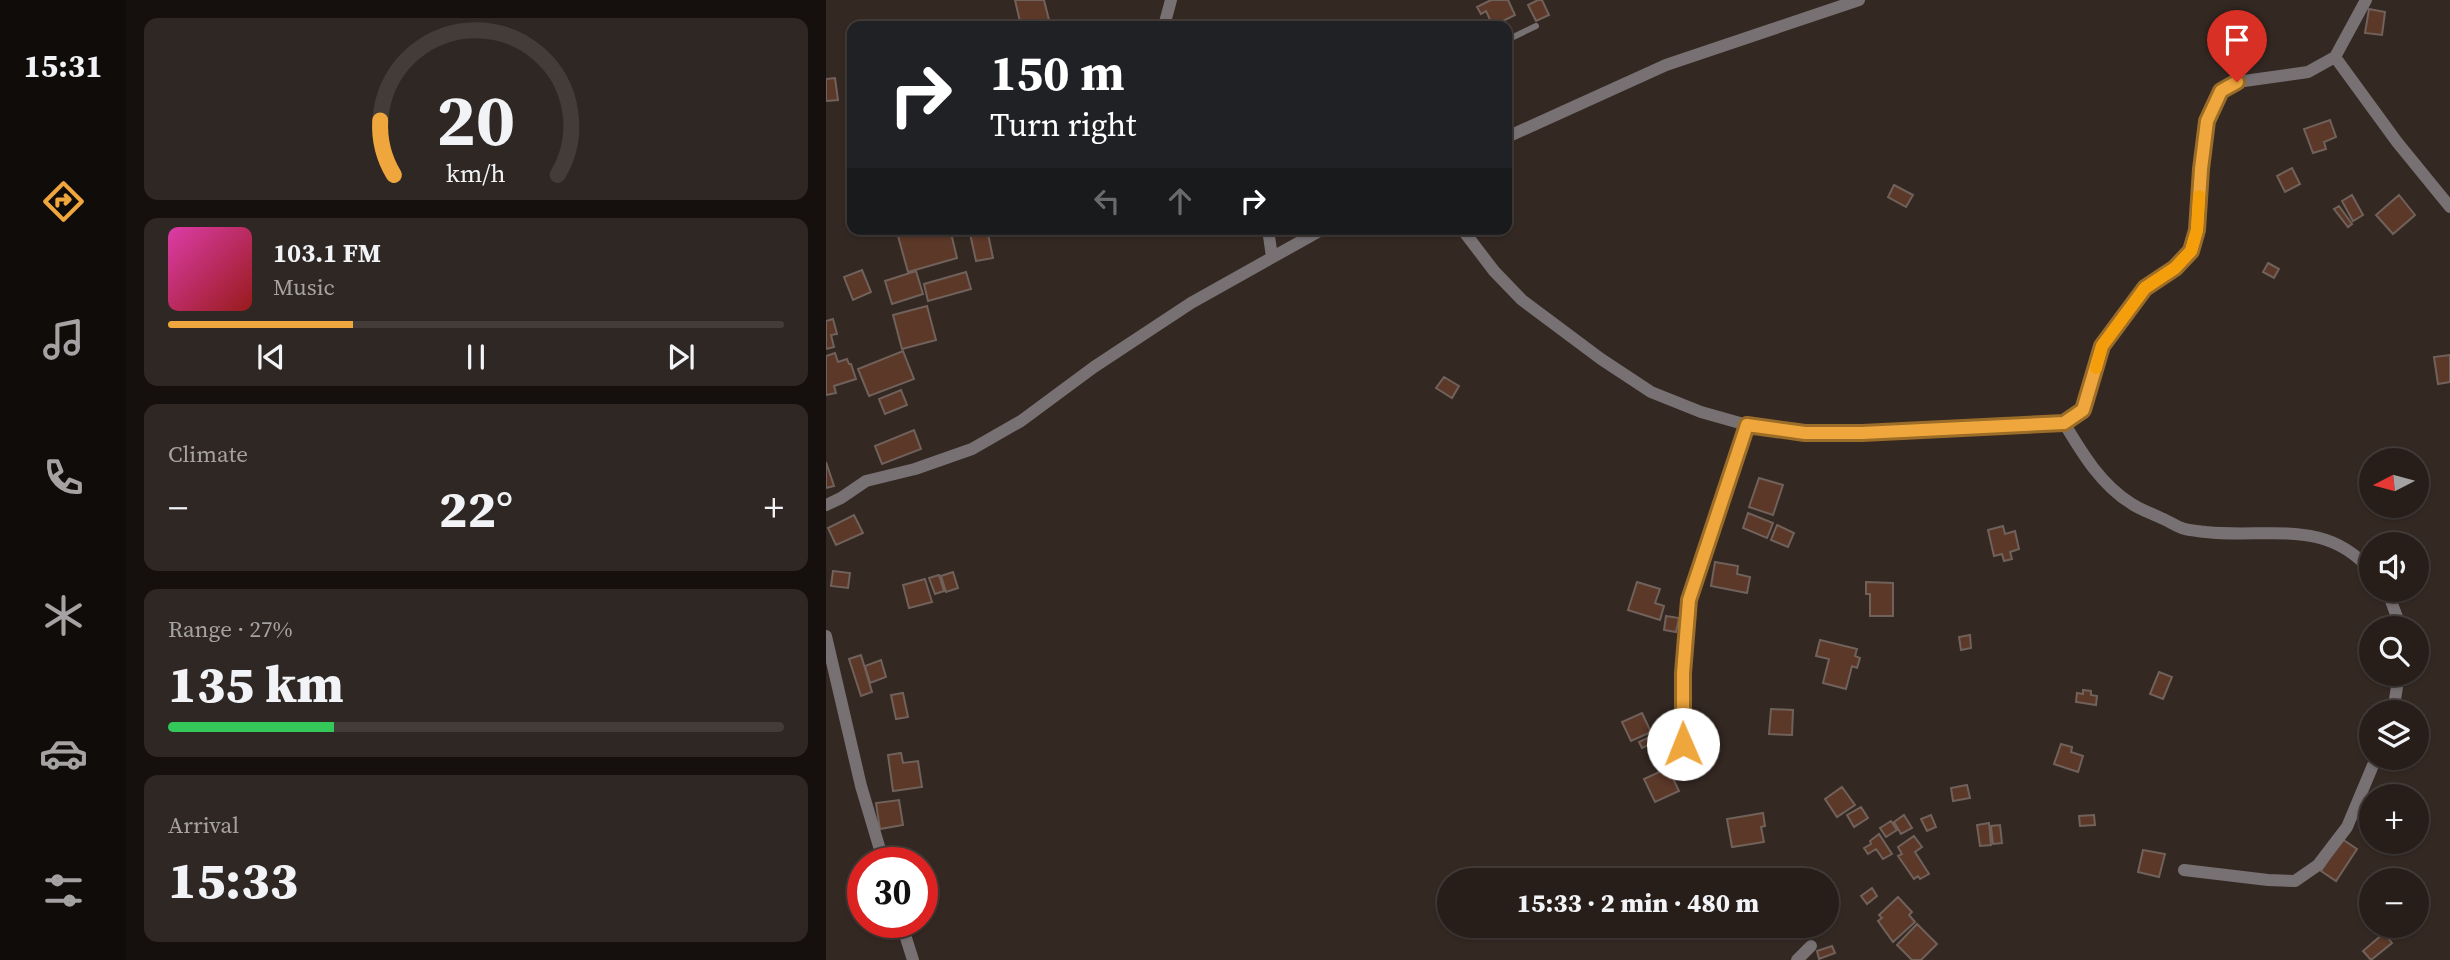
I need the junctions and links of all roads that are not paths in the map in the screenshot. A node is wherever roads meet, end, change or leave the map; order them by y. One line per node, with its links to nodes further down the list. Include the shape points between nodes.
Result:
1 (1171, 0): 4 (street)
2 (1859, 0): 8 (street, via 1666,65)
3 (2366, 0): 7 (street)
4 (1165, 21)
5 (1536, 26): 6 (lane)
6 (1512, 38)
7 (2335, 57): 9 (street); 14 (street, via 2308,72 2237,82 2221,91 2207,121 2191,251 2145,288 2102,346 2083,410)
8 (1512, 135)
9 (2450, 207)
10 (1269, 235): 13 (street)
11 (1310, 235): 13 (street)
12 (1467, 235): 15 (street, via 1522,300 1651,393)
13 (1272, 257): 16 (street, via 1181,310 992,438 915,469 866,481)
14 (2064, 423): 15 (street, via 1862,433 1805,433); 17 (street, via 2086,460 2119,496 2185,529 2311,535)
15 (1747, 425): 19 (street, via 1689,600)
16 (826, 505)
17 (2359, 557)
18 (826, 636): 21 (street)
19 (1683, 744)
20 (2371, 770): 22 (street, via 2347,827 2318,866 2295,881)
21 (879, 847)
22 (2184, 870)
23 (905, 938): 25 (street)
24 (1811, 946): 26 (street)
25 (910, 958)
26 (1797, 960)

